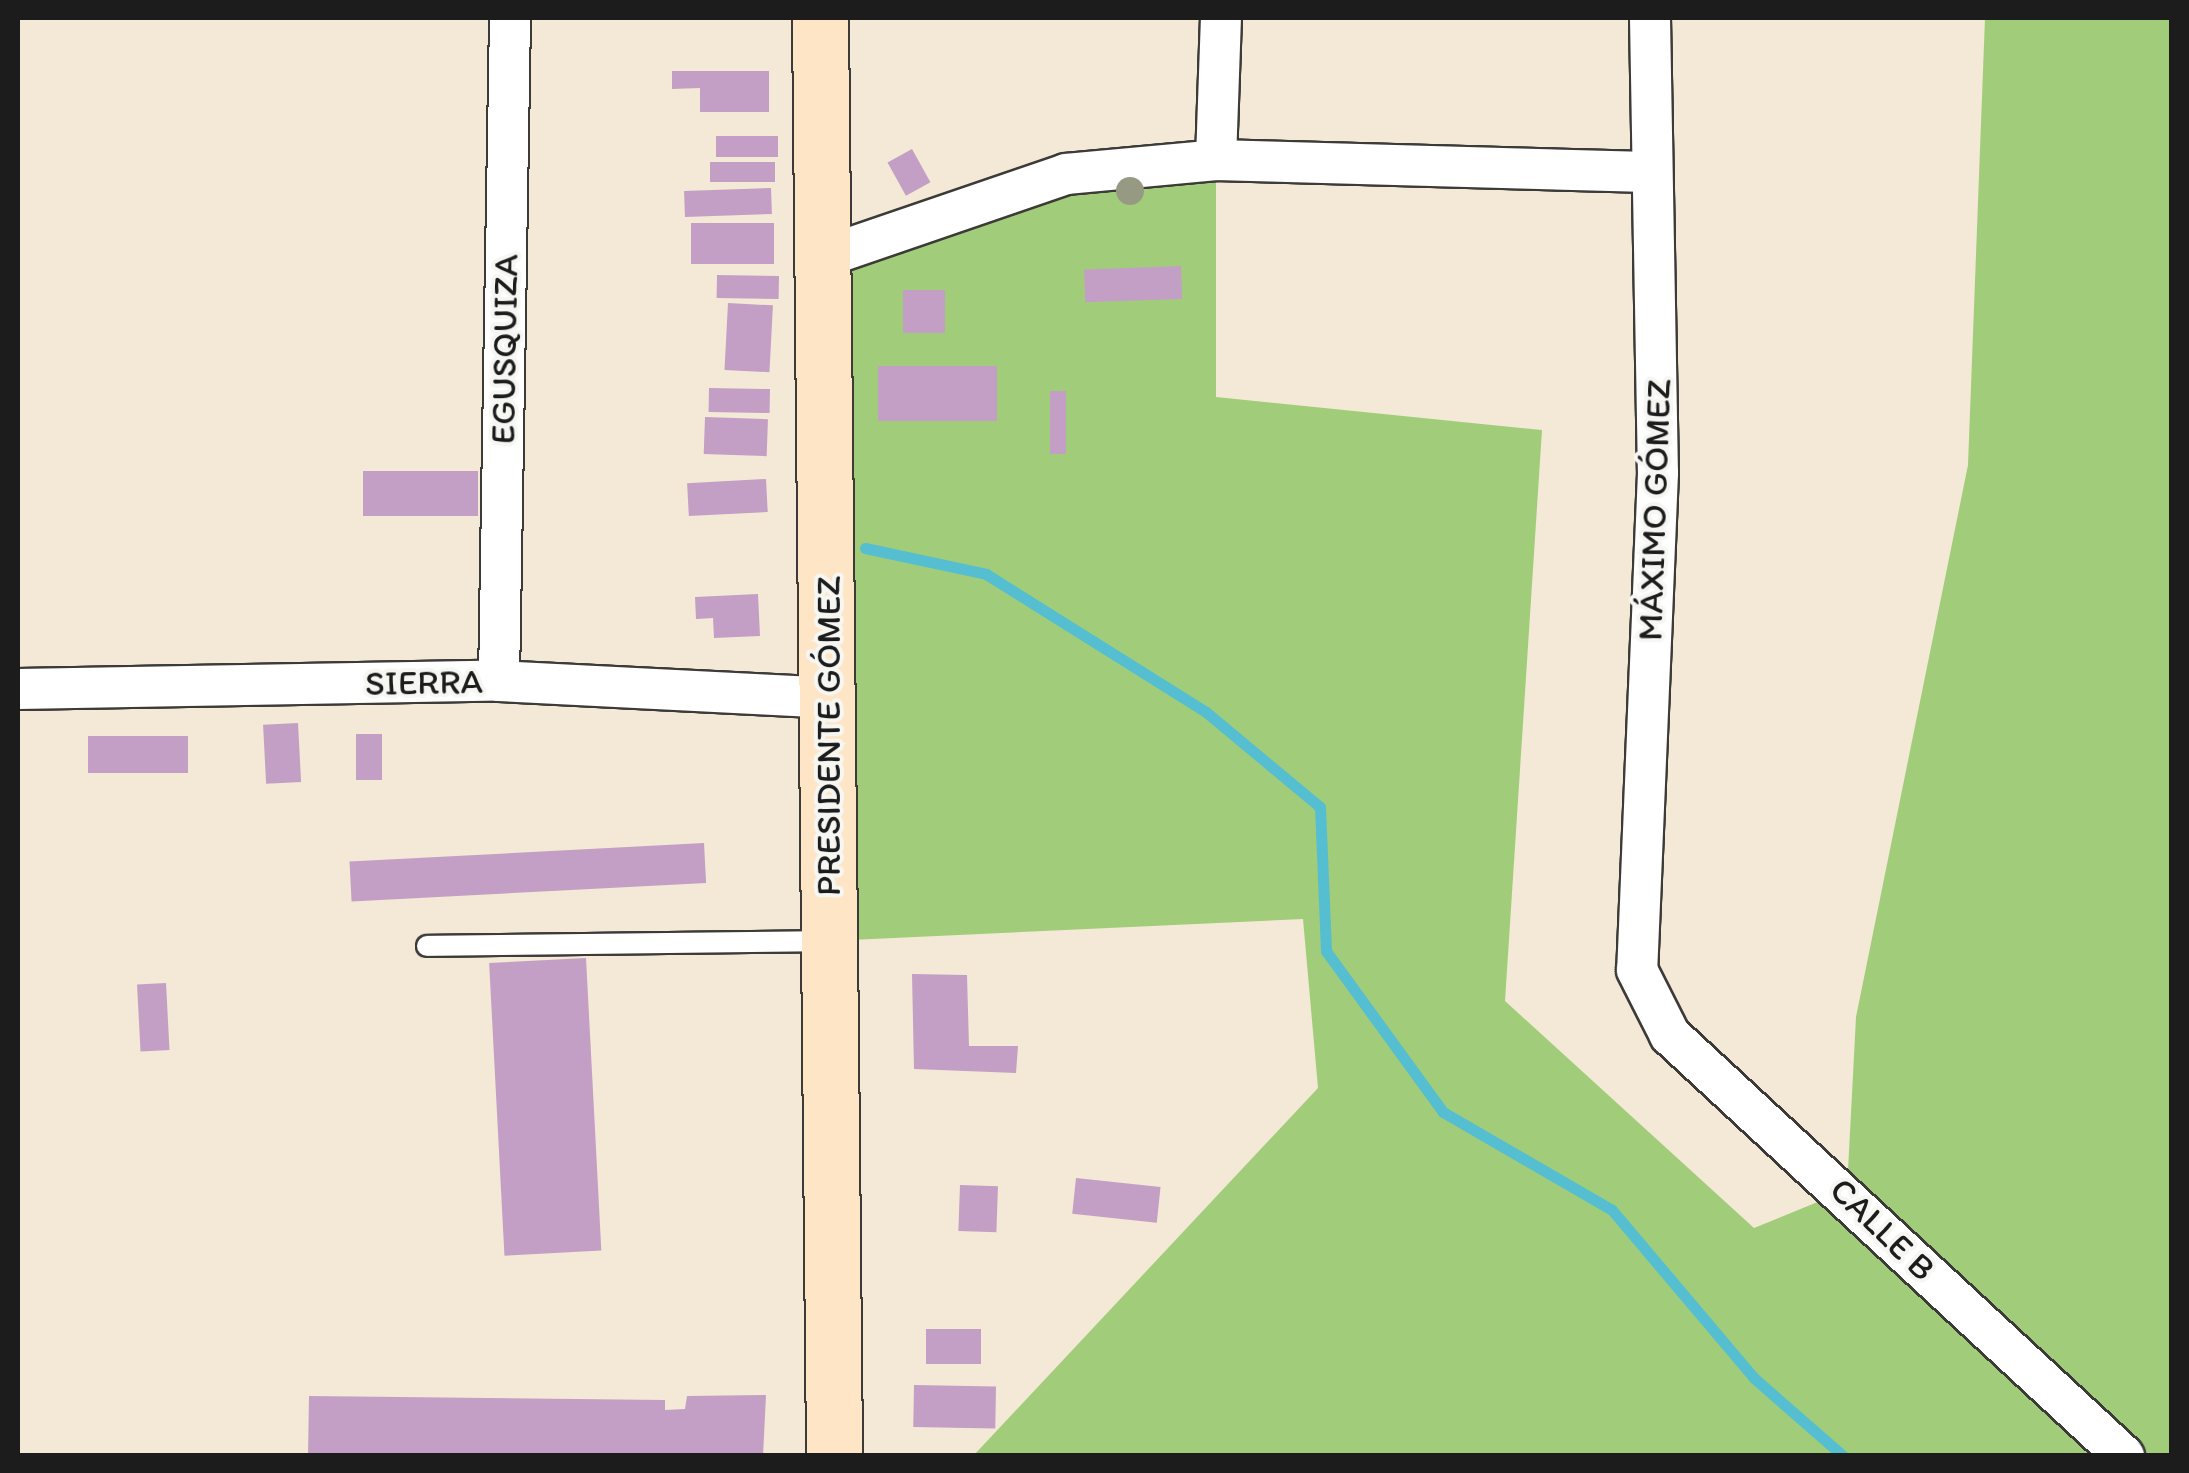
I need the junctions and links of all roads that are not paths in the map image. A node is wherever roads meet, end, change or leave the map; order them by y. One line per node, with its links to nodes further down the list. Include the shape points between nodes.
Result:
1 (510, 18): 8 (street, EGUSQUIZA)
2 (820, 18): 7 (main road, PRESIDENTE GÓMEZ)
3 (1221, 18): 5 (street)
4 (1650, 18): 6 (street, MÁXIMO GÓMEZ)
5 (1216, 160): 6 (street); 7 (street, via 1066,174)
6 (1648, 172): 13 (street, MÁXIMO GÓMEZ, via 1658,474 1637,923)
7 (821, 258): 10 (main road, PRESIDENTE GÓMEZ)
8 (499, 681): 9 (street, SIERRA); 10 (street, SIERRA)
9 (18, 689)
10 (830, 698): 11 (main road, PRESIDENTE GÓMEZ)
11 (829, 941): 12 (lane); 14 (main road, PRESIDENTE GÓMEZ)
12 (427, 946)
13 (1648, 1000): 15 (street, CALLE B, via 1724,1087 1847,1190)
14 (834, 1456)
15 (2124, 1456)

